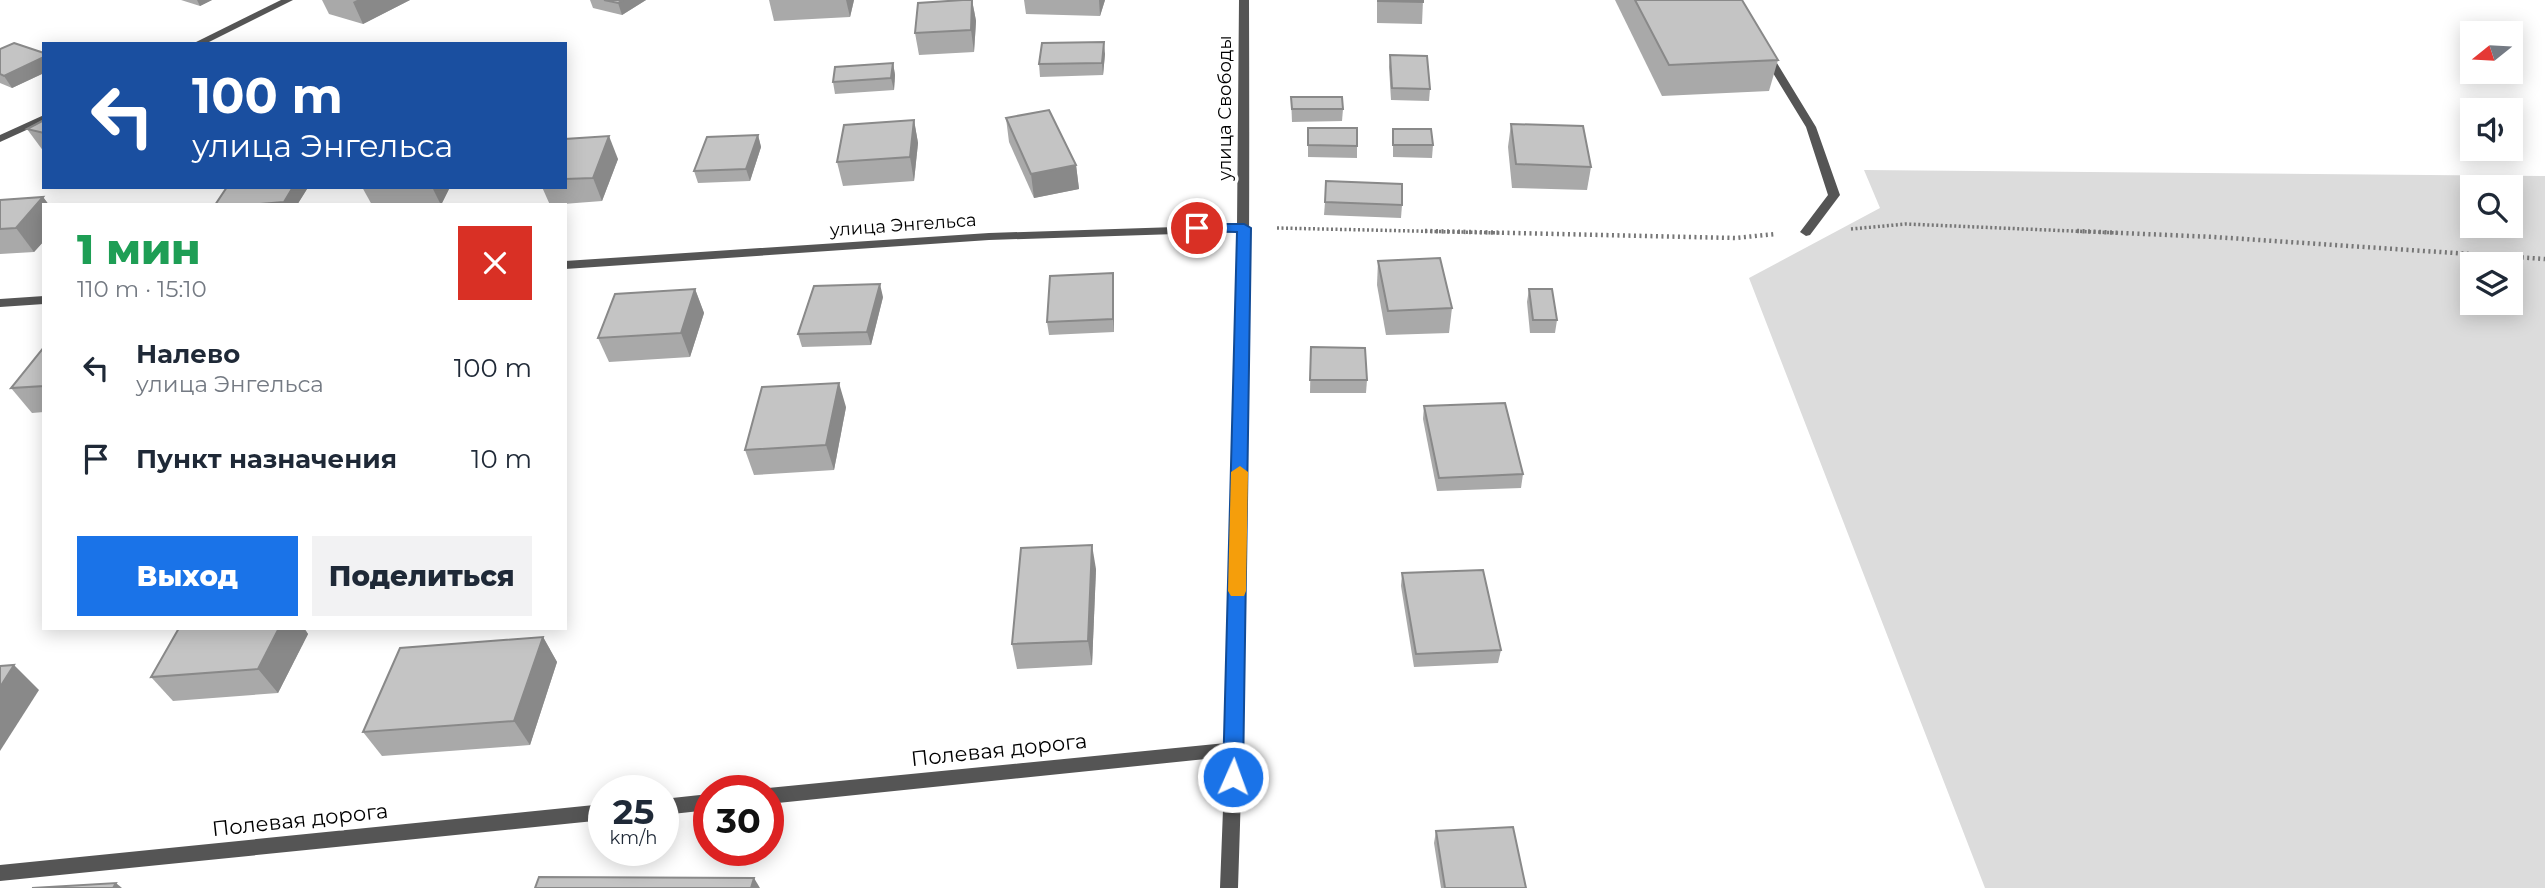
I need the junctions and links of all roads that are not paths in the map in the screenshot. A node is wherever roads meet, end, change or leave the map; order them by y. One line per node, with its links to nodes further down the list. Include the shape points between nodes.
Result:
1 (288, 0): 3 (street)
2 (1244, 0): 7 (street, улица Свободы)
3 (201, 42)
4 (1760, 44): 8 (street, via 1811,127 1834,195)
5 (42, 119): 6 (street)
6 (0, 139)
7 (1244, 228): 9 (street, улица Энгельса, via 1045,233); 12 (street, улица Свободы)
8 (1806, 232)
9 (567, 265)
10 (42, 300): 11 (street)
11 (0, 303)
12 (1234, 749): 13 (street, Полевая дорога); 16 (street, улица Свободы)
13 (784, 794)
14 (588, 815): 15 (street, Полевая дорога)
15 (0, 873)
16 (1229, 888)

